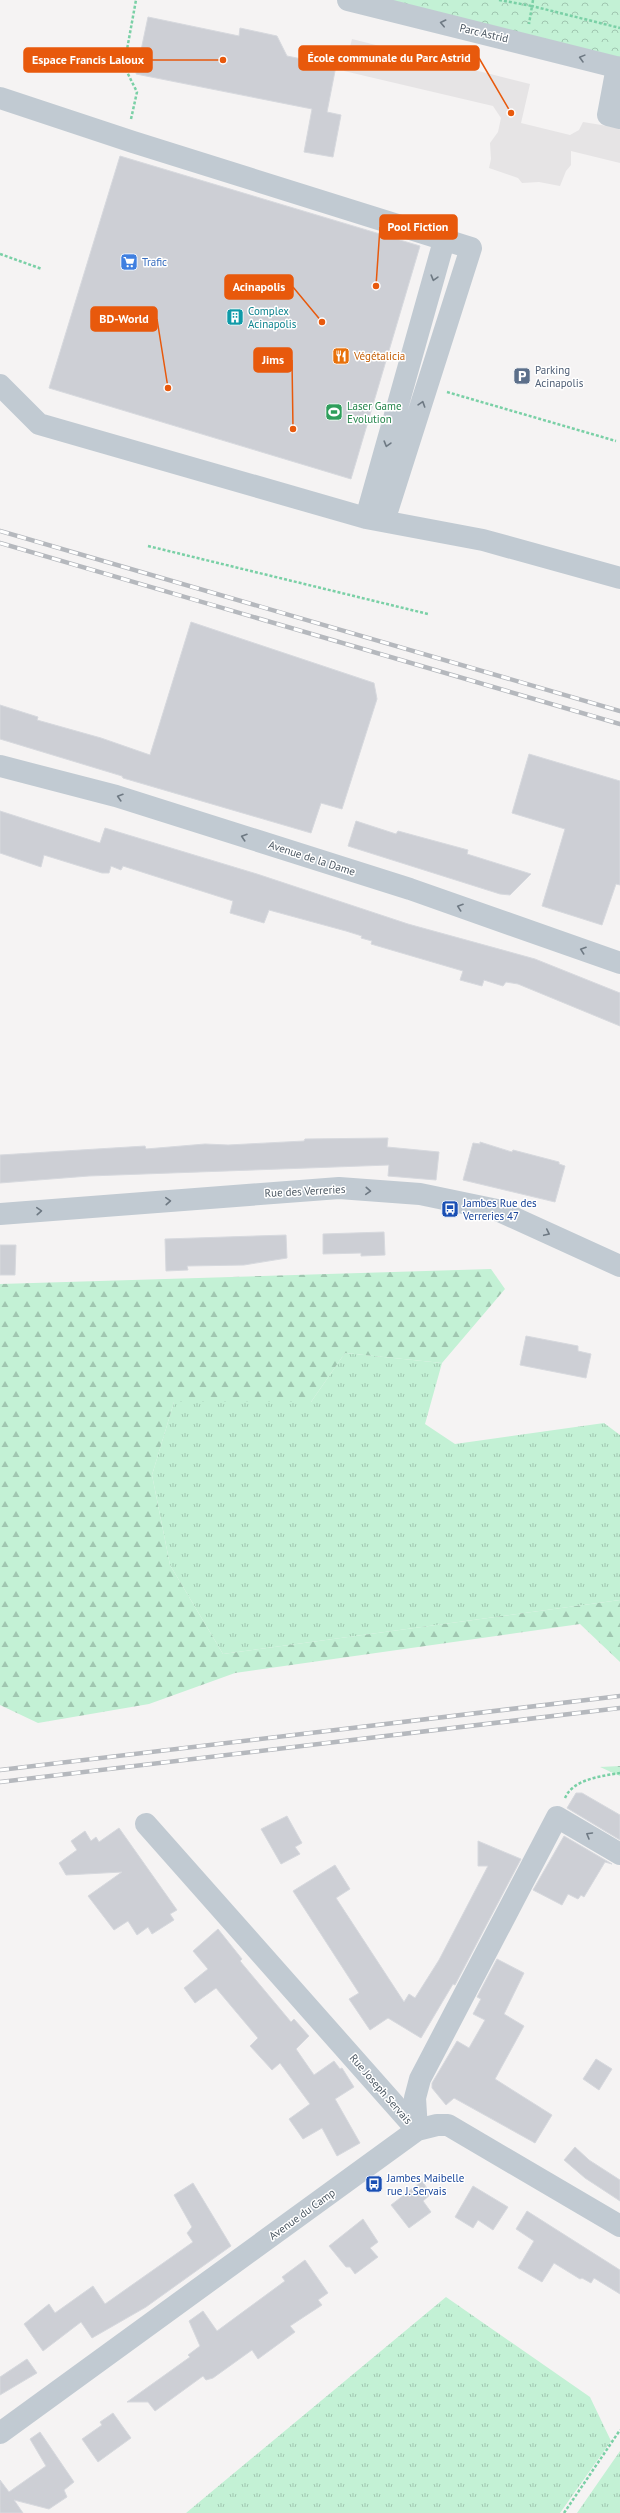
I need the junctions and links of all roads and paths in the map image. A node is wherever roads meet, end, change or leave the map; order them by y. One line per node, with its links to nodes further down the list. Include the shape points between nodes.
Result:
1 (136, 0): 10 (path, via 124,66 137,92)
2 (348, 0): 7 (street, Parc Astrid, one-way to 2)
3 (499, 0): 5 (path)
4 (533, 0): 5 (path)
5 (532, 6): 6 (path)
6 (620, 28)
7 (618, 68): 9 (street, via 608,115)
8 (0, 98): 10 (street)
9 (620, 118)
10 (126, 140): 11 (street)
11 (444, 241): 15 (street, via 471,248); 17 (street, one-way to 17)
12 (0, 254): 13 (path)
13 (42, 269)
14 (0, 385): 17 (street, via 39,424)
15 (427, 386): 16 (path); 17 (street, one-way to 15)
16 (616, 441)
17 (375, 519): 19 (street, via 483,540)
18 (148, 546): 20 (path)
19 (620, 578)
20 (428, 614)
21 (0, 766): 22 (street, Avenue de la Dame, one-way to 21, via 410,889 123,798)
22 (620, 963)
23 (0, 1214): 24 (street, Rue des Verreries, one-way to 24, via 339,1188 420,1194 496,1210)
24 (620, 1266)
25 (620, 1773): 26 (path, via 574,1786 566,1796)
26 (557, 1817): 28 (street, one-way to 26); 29 (street, Rue Joseph Servais, via 420,2079 415,2098)
27 (146, 1824): 29 (street, Rue Joseph Servais)
28 (620, 1854)
29 (417, 2130): 30 (street, Avenue du Camp, via 437,2124 448,2125); 32 (street, Avenue du Camp)
30 (620, 2226)
31 (620, 2430): 33 (path)
32 (0, 2434)
33 (564, 2513)

